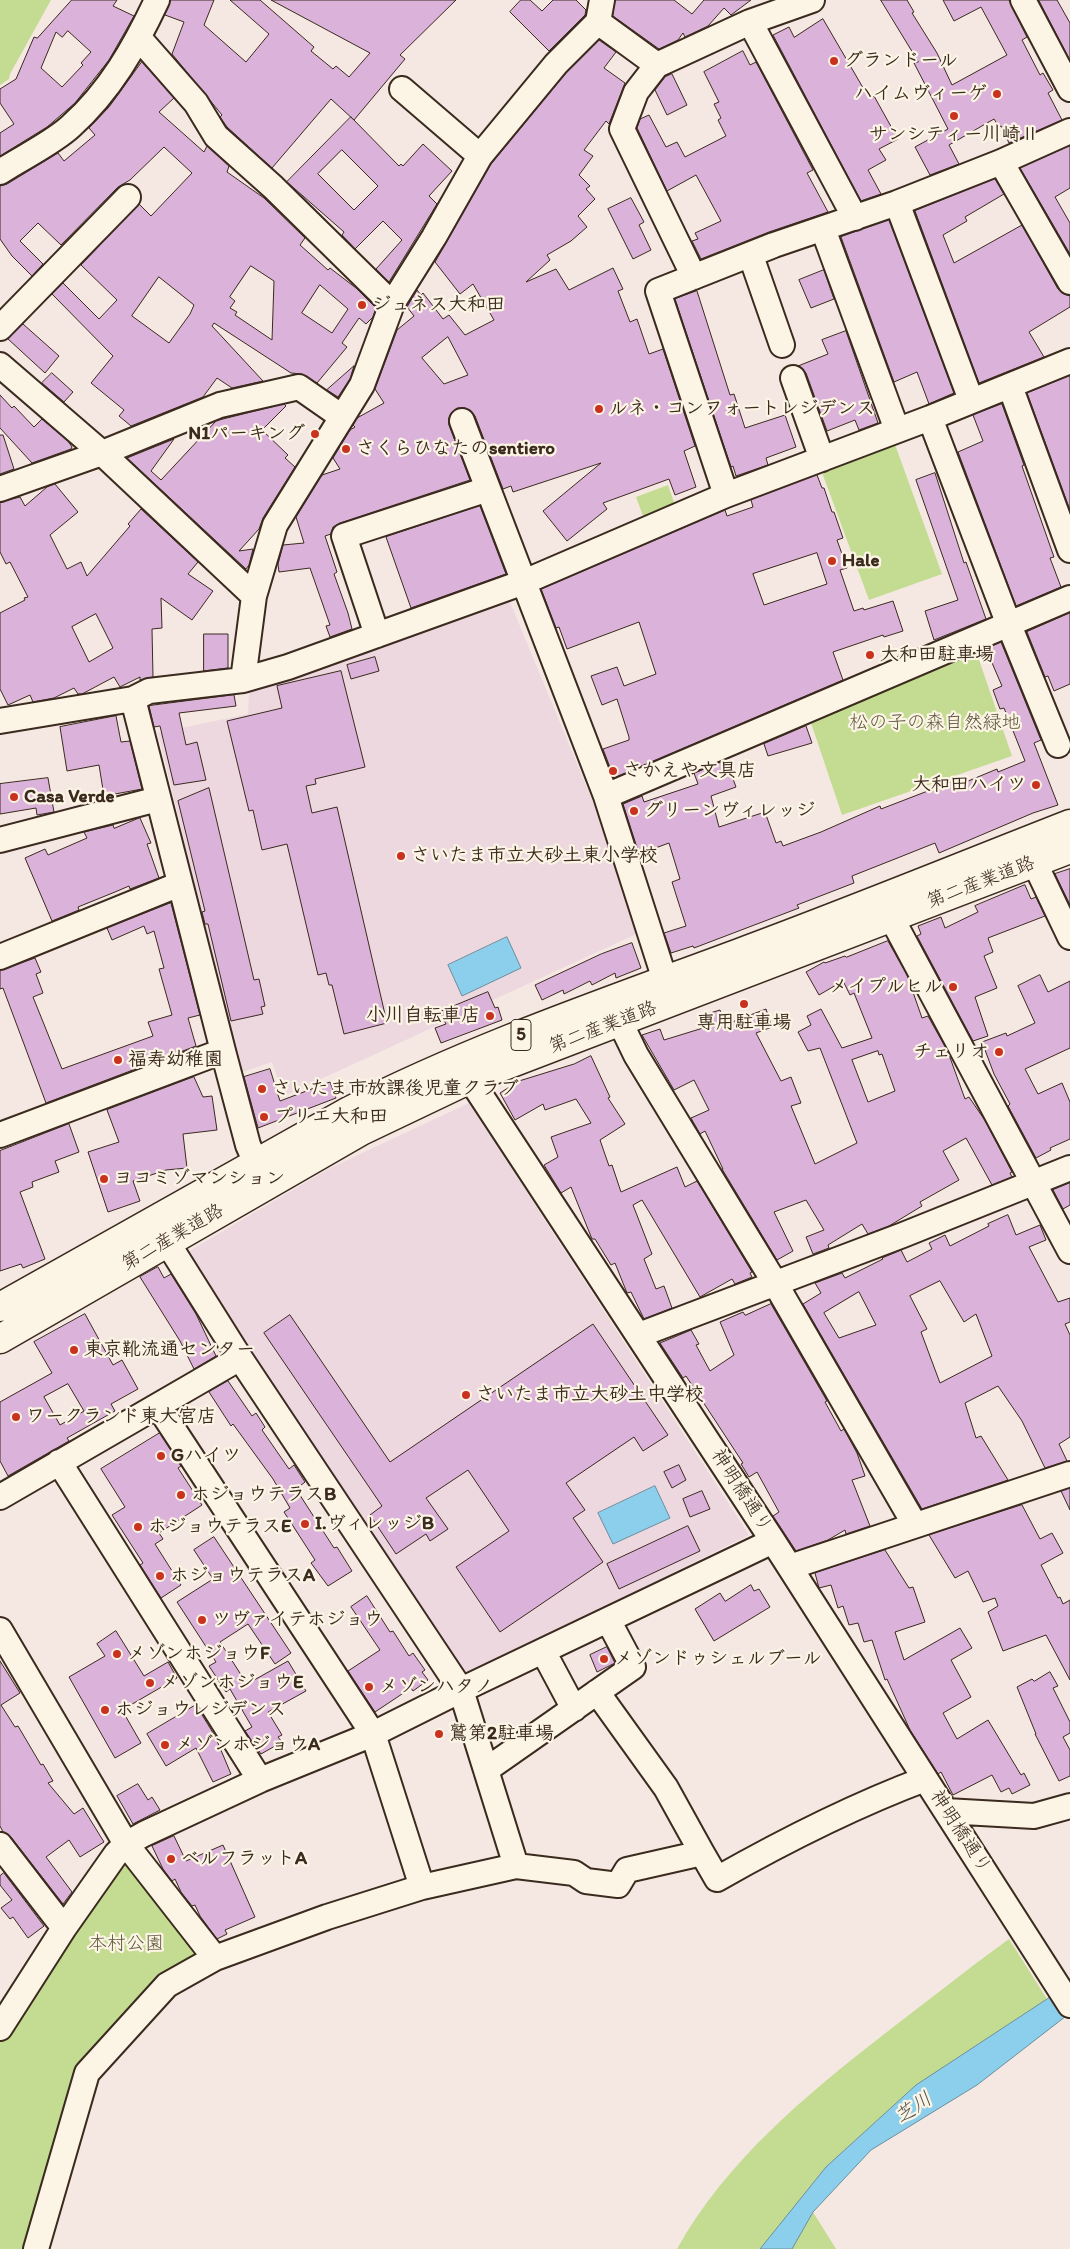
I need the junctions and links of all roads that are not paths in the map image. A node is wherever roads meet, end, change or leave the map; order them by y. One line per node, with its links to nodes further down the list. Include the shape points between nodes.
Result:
1 (157, 0): 6 (street)
2 (812, 0): 5 (street)
3 (1023, 0): 9 (street)
4 (600, 11): 7 (street); 11 (street)
5 (750, 22): 7 (street); 16 (street)
6 (139, 38): 13 (street, via 104,93 70,128); 21 (street, via 196,103 216,136)
7 (657, 65): 19 (street, via 636,92 622,129)
8 (402, 89): 11 (street)
9 (1070, 89)
10 (1070, 132): 12 (street)
11 (480, 156): 21 (street)
12 (1000, 162): 15 (street); 20 (street)
13 (0, 172)
14 (128, 197): 22 (street)
15 (897, 203): 16 (street); 28 (street)
16 (855, 218): 17 (street)
17 (822, 229): 18 (street); 32 (street)
18 (750, 256): 19 (street); 23 (street)
19 (694, 277): 37 (street, via 658,291)
20 (1070, 282)
21 (392, 304): 29 (street, via 362,386)
22 (0, 328)
23 (782, 345)
24 (1070, 361): 27 (street)
25 (0, 365): 33 (street)
26 (793, 378): 34 (street)
27 (1010, 386): 28 (street); 38 (street)
28 (971, 400): 30 (street)
29 (342, 417): 33 (street, via 299,387 220,406); 40 (street, via 275,524)
30 (930, 418): 32 (street); 42 (street)
31 (462, 421): 36 (street)
32 (897, 430): 34 (street)
33 (102, 452): 35 (street); 40 (street)
34 (822, 459): 37 (street)
35 (0, 489)
36 (488, 489): 39 (street); 43 (street, via 344,536)
37 (726, 496): 39 (street)
38 (1070, 550)
39 (524, 582): 43 (street); 48 (street)
40 (254, 596): 44 (street)
41 (1070, 598): 42 (street)
42 (1008, 625): 47 (street); 48 (street)
43 (377, 635): 44 (street)
44 (243, 680): 45 (street, via 149,691)
45 (133, 699): 46 (street); 49 (street)
46 (0, 721)
47 (1058, 745)
48 (606, 796): 58 (street)
49 (158, 799): 51 (street); 54 (street)
50 (1070, 824): 53 (main road, 第二産業道路 / 5)
51 (0, 840)
52 (1070, 849): 53 (main road, 第二産業道路 / 5)
53 (1029, 852): 55 (main road, 第二産業道路 / 5); 56 (street); 58 (main road, 第二産業道路 / 5)
54 (180, 884): 57 (street); 60 (street)
55 (892, 917): 59 (main road, 第二産業道路 / 5); 65 (street)
56 (1070, 937)
57 (0, 957)
58 (665, 980): 61 (main road, 第二産業道路 / 5)
59 (620, 1022): 61 (main road, 第二産業道路 / 5); 68 (street, via 636,1055)
60 (223, 1050): 62 (street); 63 (street, via 248,1145)
61 (465, 1068): 63 (main road, 第二産業道路 / 5, via 357,1107); 66 (main road, 第二産業道路 / 5); 70 (street, 神明橋通り)
62 (0, 1135)
63 (256, 1163): 69 (main road, 第二産業道路 / 5)
64 (1070, 1168): 65 (street)
65 (1034, 1182): 67 (street); 68 (street)
66 (167, 1242): 71 (main road, 第二産業道路 / 5); 72 (street)
67 (1070, 1250)
68 (775, 1283): 70 (street); 77 (street)
69 (0, 1307)
70 (639, 1335): 78 (street, 神明橋通り)
71 (0, 1340)
72 (240, 1358): 73 (street); 83 (street)
73 (158, 1406): 74 (street); 86 (street)
74 (59, 1462): 76 (street); 89 (street)
75 (1070, 1474): 77 (street)
76 (0, 1497)
77 (915, 1525): 79 (street)
78 (773, 1541): 79 (street, 神明橋通り); 80 (street)
79 (790, 1567): 88 (street, 神明橋通り)
80 (608, 1620): 82 (street); 84 (street, via 633,1667)
81 (0, 1630): 92 (street)
82 (543, 1651): 83 (street); 85 (street)
83 (461, 1690): 86 (street); 87 (street)
84 (597, 1692): 85 (street); 94 (street, via 666,1788)
85 (574, 1709): 87 (street)
86 (373, 1734): 89 (street); 96 (street)
87 (486, 1770): 95 (street)
88 (925, 1779): 91 (street, 神明橋通り); 94 (street, via 880,1796 717,1878)
89 (260, 1780): 92 (street)
90 (1070, 1806): 91 (street, via 1034,1816)
91 (946, 1811): 99 (street, 神明橋通り)
92 (126, 1844): 97 (street); 98 (street)
93 (0, 1845): 97 (street)
94 (702, 1853): 95 (street, via 627,1870 618,1885 586,1881 574,1873)
95 (516, 1866): 96 (street)
96 (422, 1887): 98 (street, via 327,1916)
97 (64, 1928): 100 (street)
98 (215, 1958): 101 (street, via 167,1985 87,2074)
99 (1070, 2005)
100 (4, 2013)
101 (36, 2249)

